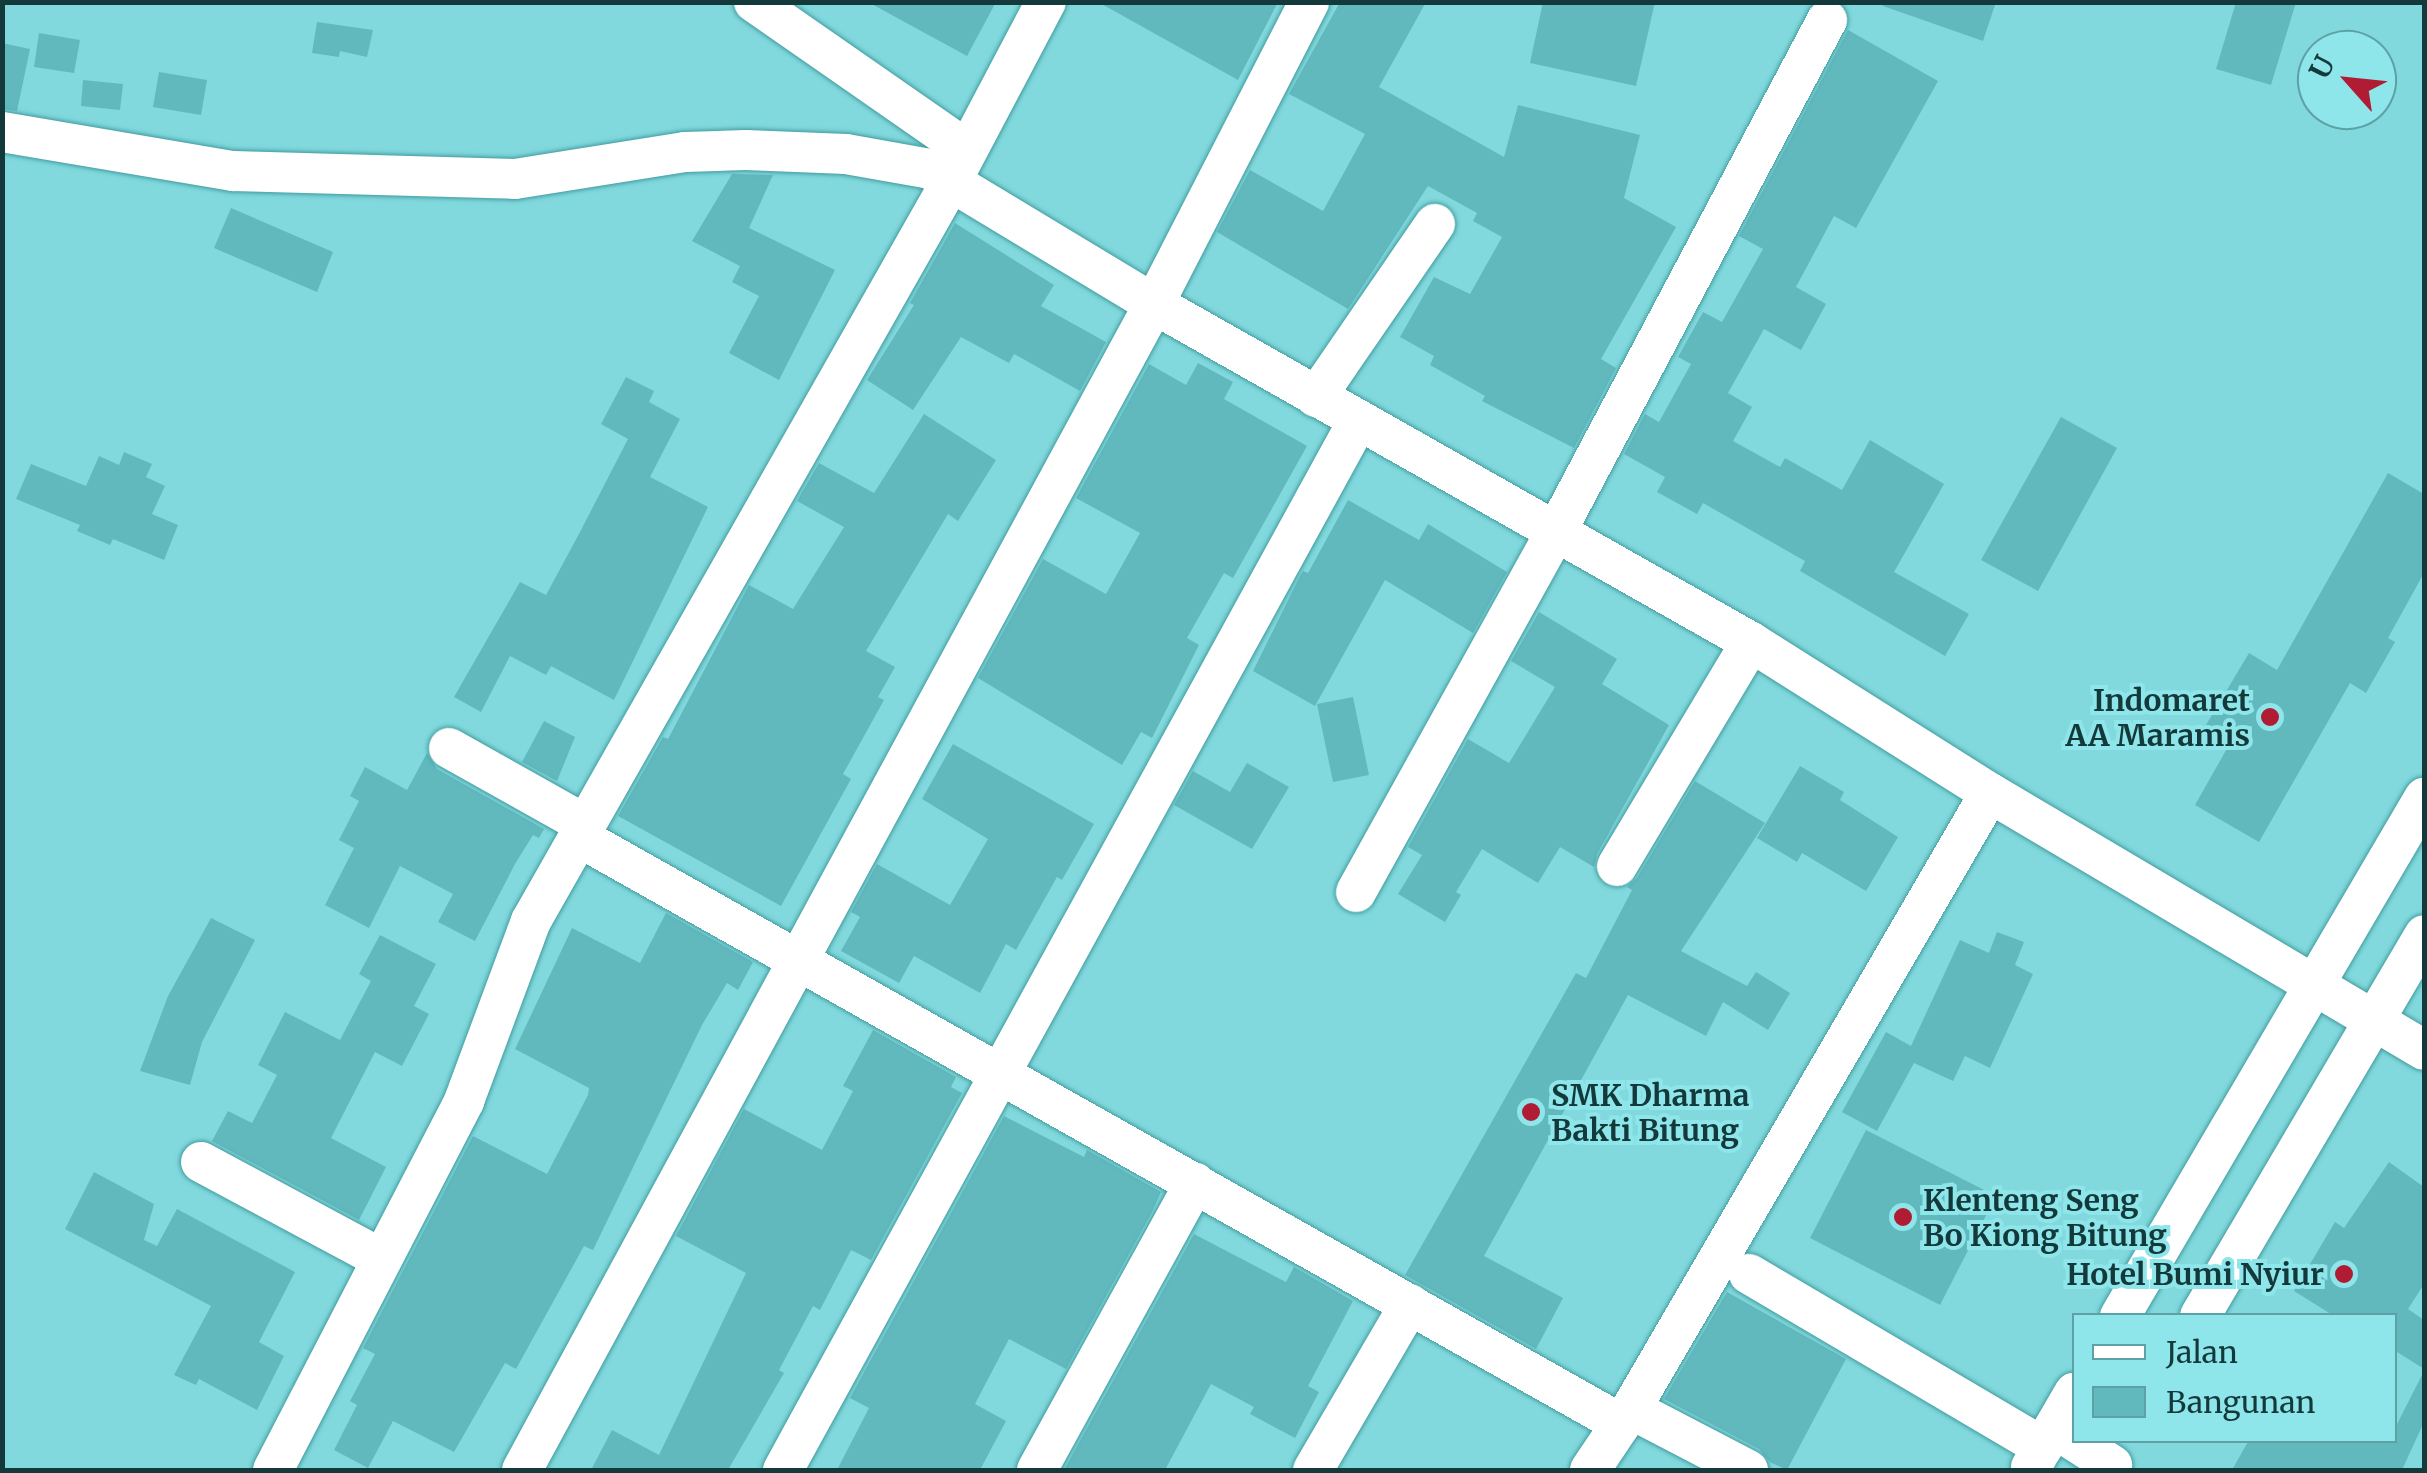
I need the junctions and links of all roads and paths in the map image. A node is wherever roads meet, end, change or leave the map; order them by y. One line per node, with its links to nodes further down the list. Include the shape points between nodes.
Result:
1 (1046, 2): 6 (street)
2 (1309, 2): 8 (street)
3 (774, 9): 6 (street)
4 (1827, 20): 11 (street)
5 (2, 132): 6 (street, via 233,171 516,179 684,152 746,150 846,154 930,169)
6 (960, 165): 8 (street); 16 (street)
7 (1435, 224): 9 (street)
8 (1154, 304): 9 (street); 20 (street)
9 (1316, 397): 10 (street)
10 (1358, 421): 11 (street); 24 (street)
11 (1558, 530): 12 (street); 18 (street)
12 (1750, 642): 14 (street); 17 (street)
13 (448, 748): 16 (street)
14 (1990, 793): 21 (street); 33 (street)
15 (2424, 798): 21 (street)
16 (583, 831): 20 (street); 27 (street, via 531,921 464,1101)
17 (1617, 866)
18 (1356, 892)
19 (2424, 936): 22 (street)
20 (798, 957): 24 (street); 37 (street)
21 (2315, 985): 22 (street); 30 (street)
22 (2375, 1020): 23 (street); 31 (street)
23 (2424, 1050)
24 (996, 1075): 26 (street); 38 (street)
25 (201, 1162): 27 (street)
26 (1196, 1183): 29 (street); 39 (street)
27 (382, 1259): 36 (street)
28 (1748, 1274): 34 (street)
29 (1410, 1304): 33 (street); 40 (street)
30 (2122, 1313)
31 (2202, 1313)
32 (2072, 1396): 34 (street)
33 (1626, 1416): 41 (street); 42 (street)
34 (2042, 1449): 35 (street)
35 (2115, 1459)
36 (273, 1470)
37 (522, 1470)
38 (783, 1470)
39 (1038, 1470)
40 (1313, 1470)
41 (1590, 1470)
42 (1748, 1470)

